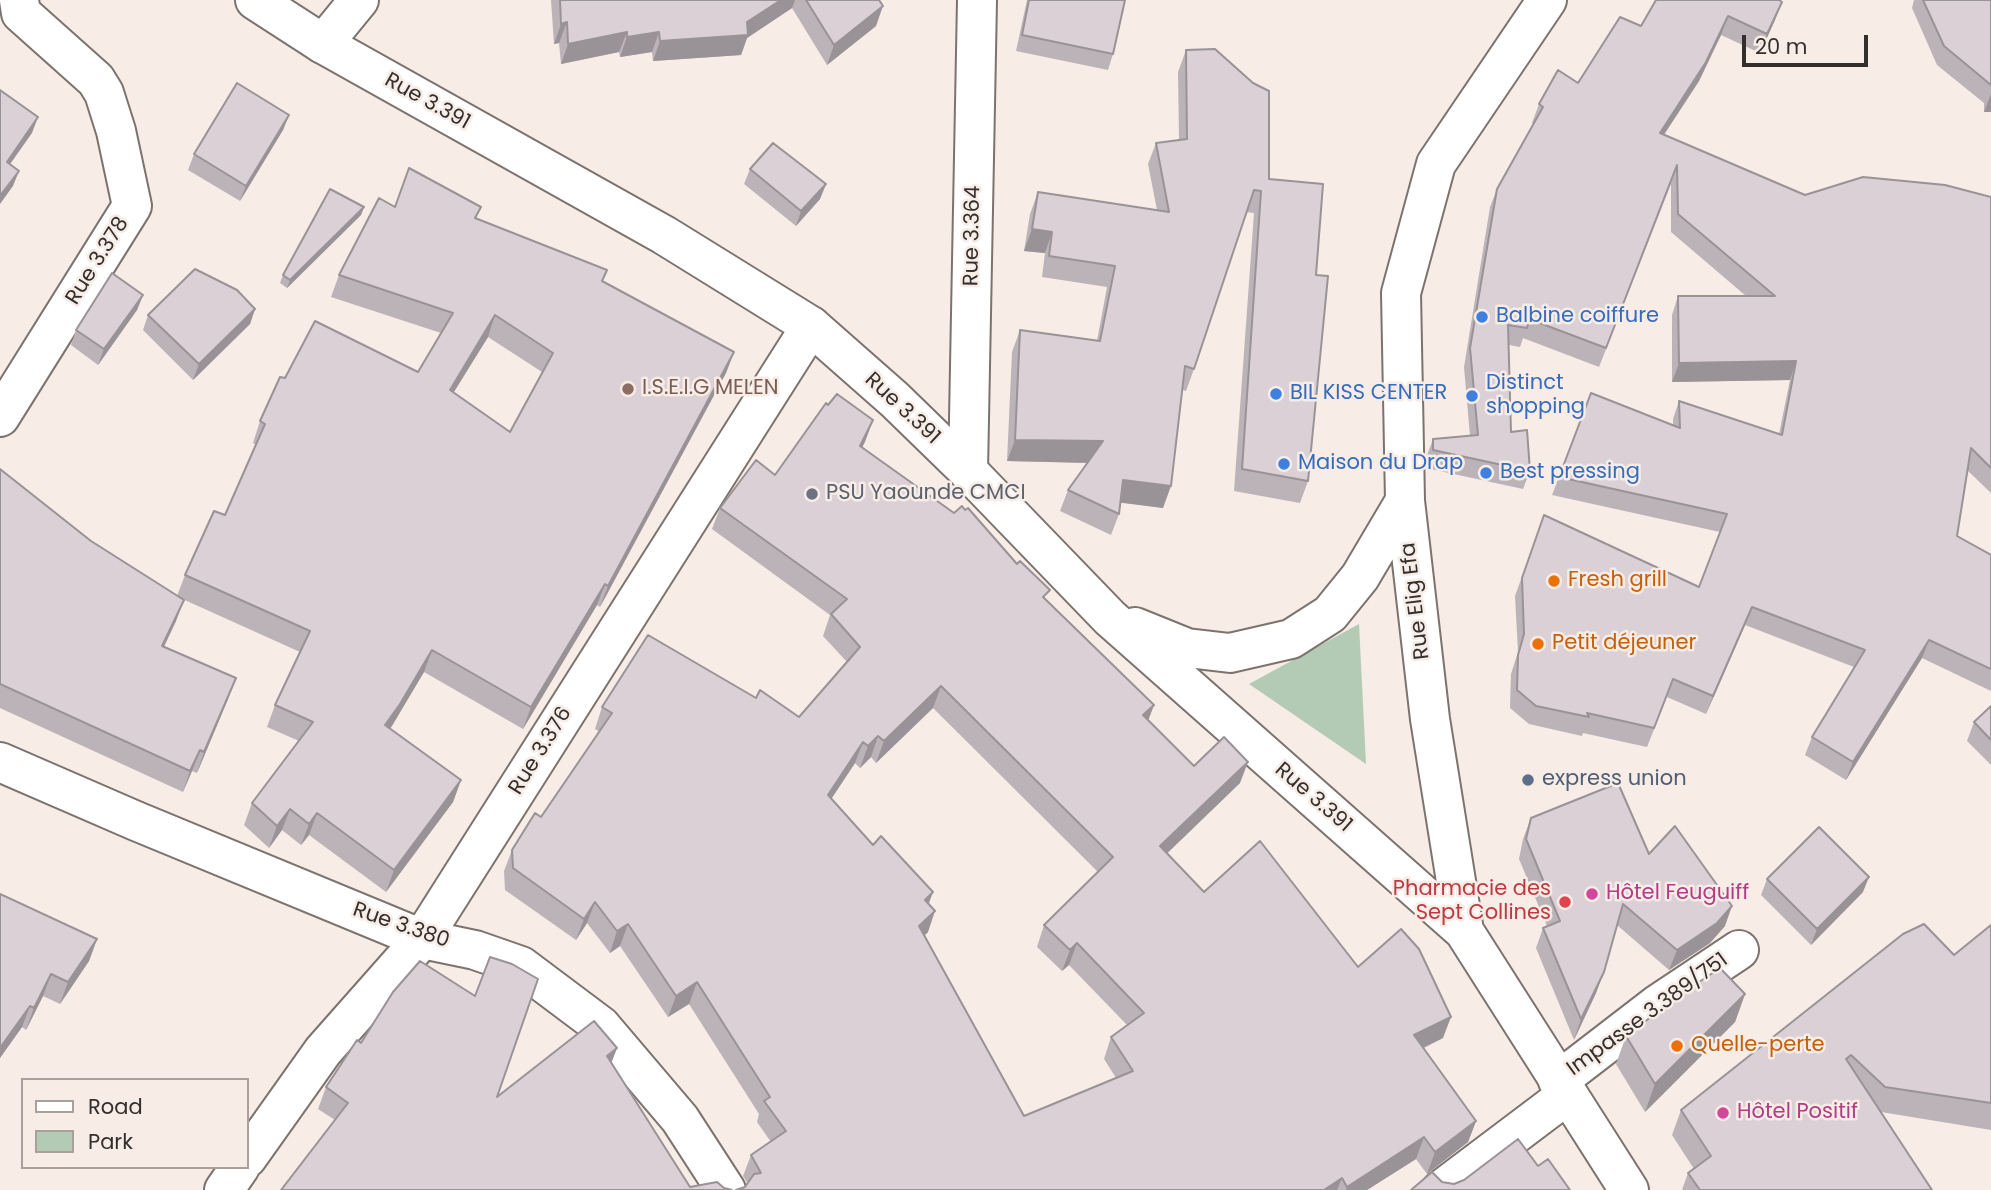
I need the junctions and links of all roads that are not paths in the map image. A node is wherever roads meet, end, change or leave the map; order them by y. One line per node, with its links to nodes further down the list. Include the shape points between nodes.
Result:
1 (19, 0): 8 (street, Rue 3.378, via 22,13 96,80 104,93 132,206)
2 (255, 0): 6 (street, Rue 3.391)
3 (359, 0): 6 (street)
4 (977, 0): 9 (street, Rue 3.364)
5 (1547, 0): 10 (street, Rue Elig Efa, via 1436,164 1401,293)
6 (323, 44): 7 (street, Rue 3.391, via 664,236)
7 (811, 326): 9 (street, Rue 3.391); 14 (street, Rue 3.376)
8 (0, 417)
9 (968, 471): 11 (street, Rue 3.391)
10 (1405, 501): 11 (street, via 1360,577 1330,614 1291,639 1230,653 1186,648); 13 (street, Rue Elig Efa, via 1430,719)
11 (1110, 618): 13 (street, Rue 3.391)
12 (0, 762): 14 (street, Rue 3.380)
13 (1464, 931): 16 (street, Rue Elig Efa)
14 (422, 939): 17 (street, Rue 3.376, via 323,1051); 20 (street, Rue 3.380, via 521,966 601,1026 680,1119)
15 (1739, 950): 16 (street, Impasse 3.389/751, via 1658,1004)
16 (1562, 1088): 21 (street, Impasse 3.389/751); 22 (street, Rue Elig Efa)
17 (248, 1157)
18 (239, 1169): 19 (street)
19 (224, 1190)
20 (726, 1190)
21 (1441, 1190)
22 (1629, 1190)

